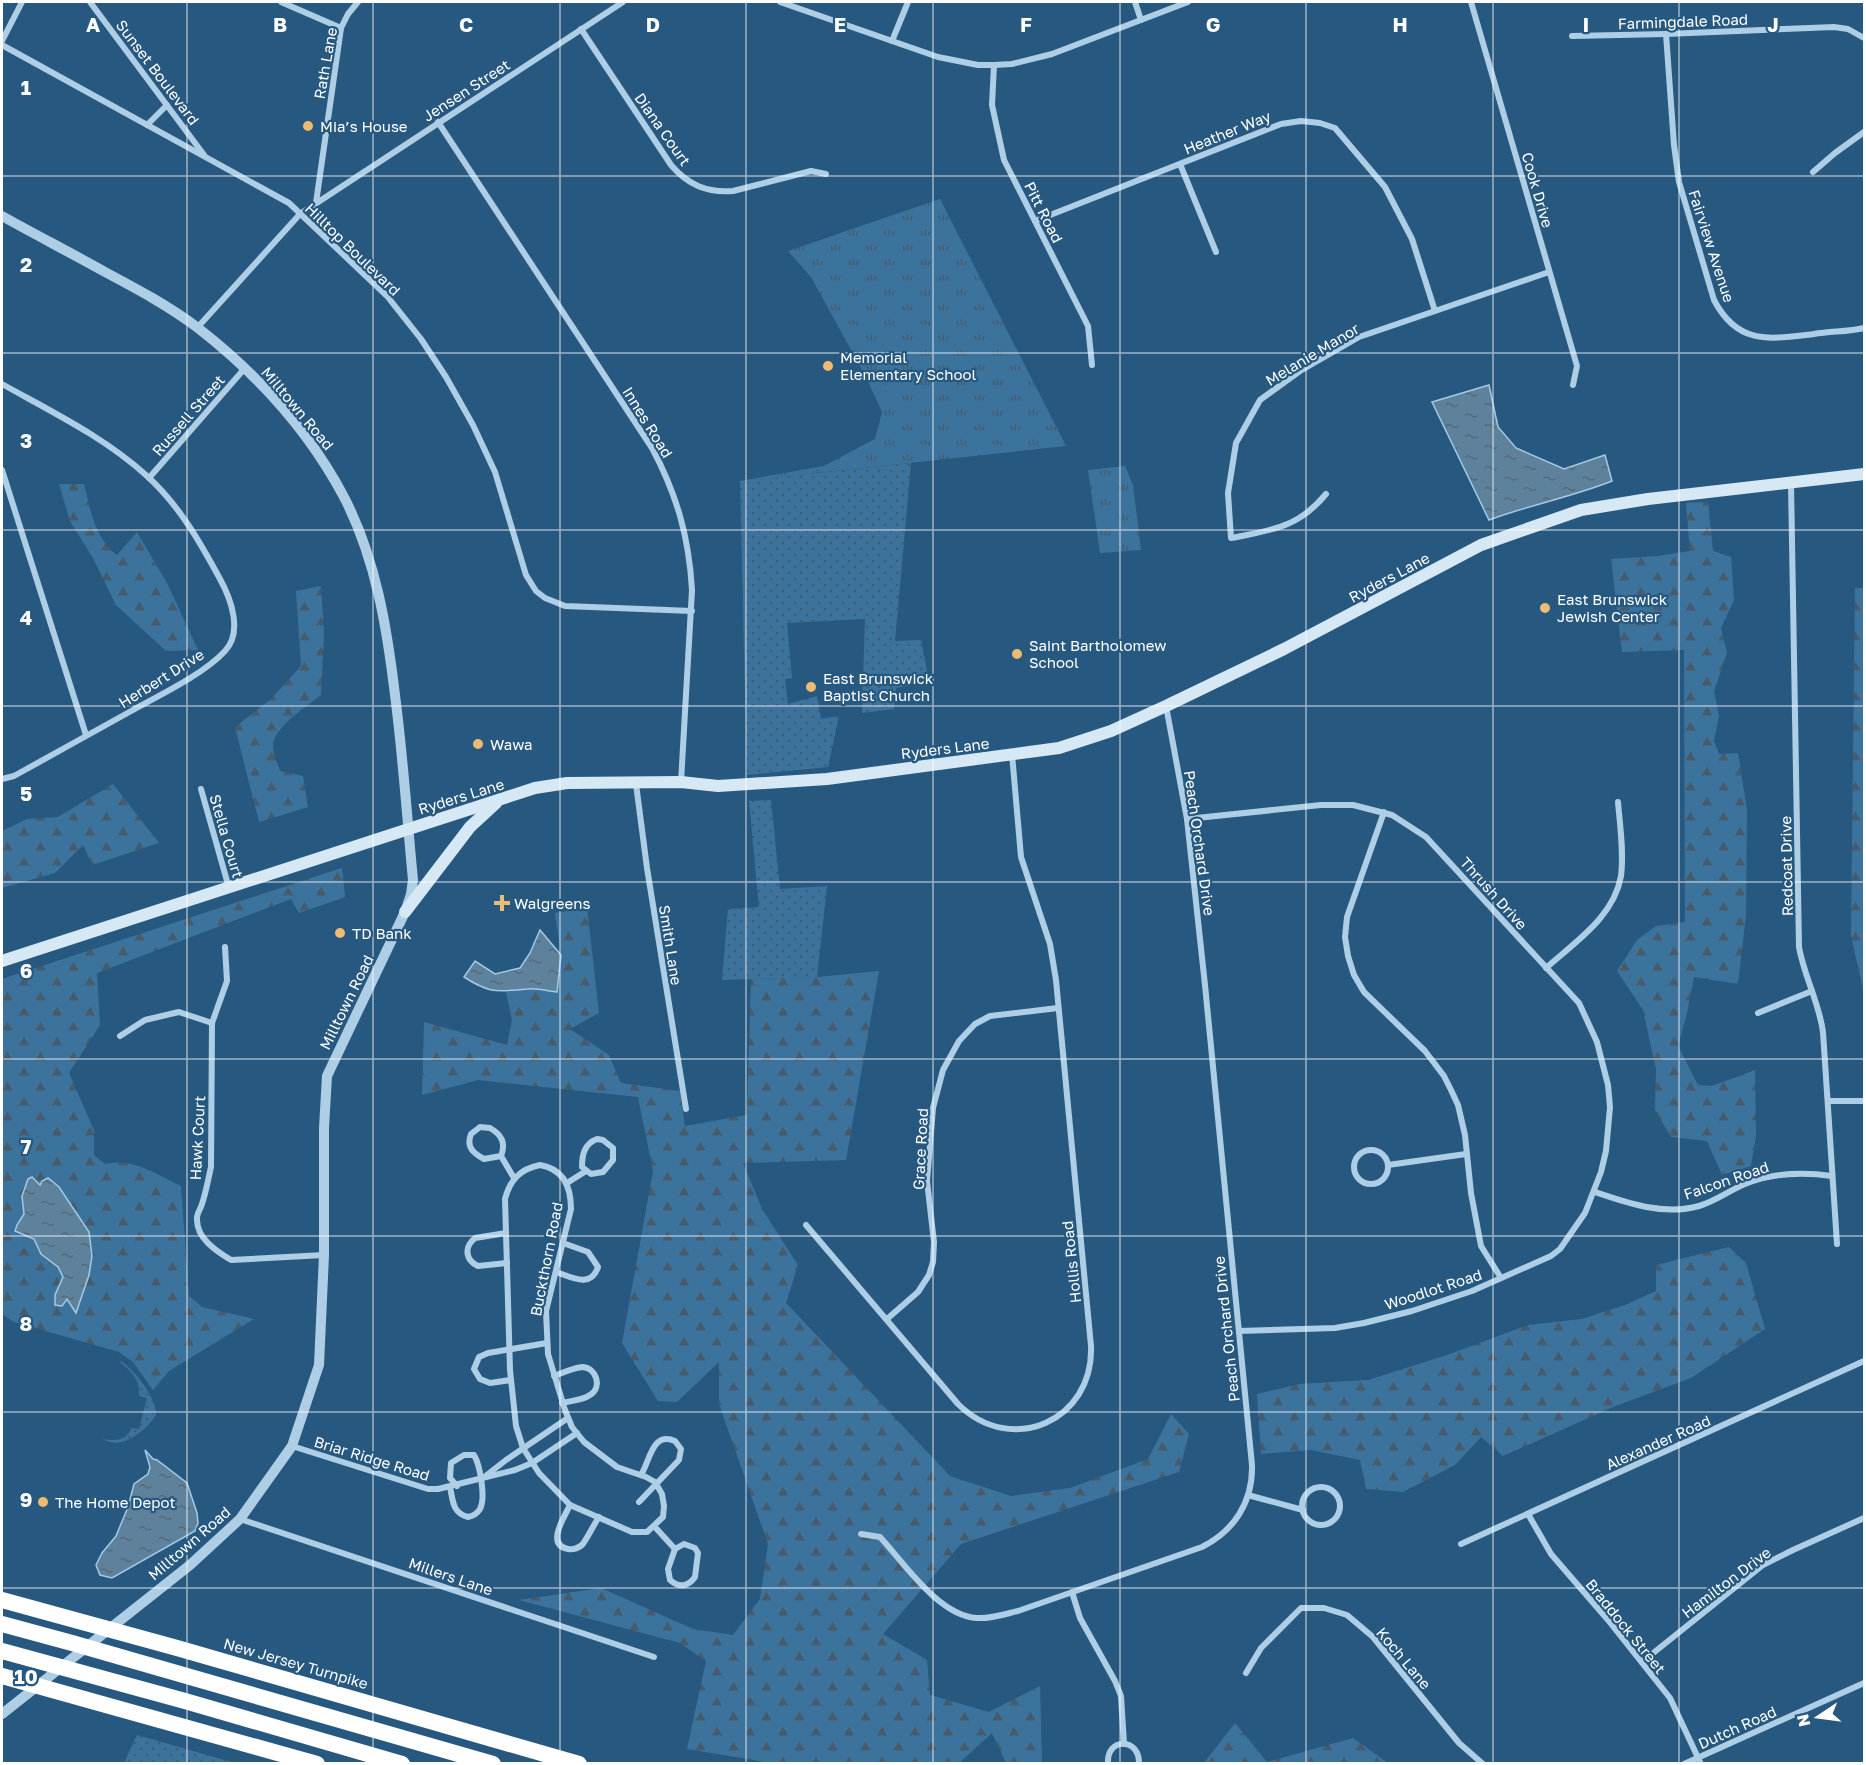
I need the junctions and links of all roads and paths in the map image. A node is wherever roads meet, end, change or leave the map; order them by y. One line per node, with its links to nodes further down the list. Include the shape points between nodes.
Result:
1 (22, 2): 18 (street)
2 (90, 2): 20 (street, Sunset Boulevard)
3 (281, 2): 12 (street)
4 (358, 2): 12 (street, Rath Lane)
5 (622, 2): 13 (street, Jensen Street)
6 (780, 2): 17 (street)
7 (908, 2): 17 (street)
8 (1135, 2): 11 (street)
9 (1188, 2): 11 (street)
10 (1471, 2): 33 (street, Cook Drive)
11 (1141, 20): 19 (street, via 1052,54)
12 (341, 28): 28 (street, Rath Lane)
13 (581, 29): 21 (street, Jensen Street); 27 (street, Diana Court, via 671,165 689,183 720,192 811,171)
14 (1666, 34): 15 (street, Farmingdale Road); 16 (street, Farmingdale Road, via 1834,27); 36 (street, Fairview Avenue, via 1679,182 1718,308 1733,325 1758,338)
15 (1572, 36)
16 (1864, 38)
17 (892, 41): 19 (street, via 938,57)
18 (2, 43): 22 (street, Hilltop Boulevard)
19 (994, 65): 31 (street, Pitt Road, via 992,105 1004,160)
20 (167, 105): 22 (street); 24 (street, Sunset Boulevard)
21 (438, 122): 28 (street, Jensen Street); 46 (street, Innes Road, via 665,473 685,530)
22 (147, 125): 24 (street, Hilltop Boulevard)
23 (1864, 132): 26 (street)
24 (206, 157): 29 (street, Hilltop Boulevard, via 289,203)
25 (1180, 164): 31 (street, Heather Way); 32 (street); 34 (street, Heather Way, via 1281,124 1301,121 1335,129 1385,187 1412,239)
26 (1813, 172)
27 (826, 174)
28 (316, 204): 29 (street, Jensen Street)
29 (300, 214): 35 (street, Jensen Street); 46 (street, Hilltop Boulevard, via 387,296 446,377 495,472 526,575 536,591 565,606)
30 (2, 216): 35 (street, Milltown Road, via 130,285)
31 (1035, 221): 37 (street, Pitt Road, via 1088,326)
32 (1216, 252)
33 (1550, 272): 34 (street, Melanie Manor); 40 (street, Cook Drive, via 1577,366)
34 (1435, 311): 45 (street, Melanie Manor, via 1359,337 1260,399 1236,443 1228,493 1231,538 1279,529 1311,511)
35 (197, 328): 38 (street, Milltown Road)
36 (1864, 328)
37 (1092, 365)
38 (245, 368): 43 (street, Russell Street); 58 (street, Milltown Road, via 280,405 324,463 345,499 364,546 388,638)
39 (2, 384): 43 (street, Herbert Drive, via 96,437)
40 (1573, 385)
41 (2, 470): 48 (street)
42 (1864, 474): 44 (main road, Ryders Lane)
43 (149, 477): 48 (street, Herbert Drive, via 186,521 226,590 234,633 226,650 195,674)
44 (1791, 483): 47 (main road, Ryders Lane, via 1581,510 1481,545 1284,650); 64 (street, Redcoat Drive, via 1800,947)
45 (1326, 494)
46 (692, 611): 51 (street, Innes Road)
47 (1166, 706): 49 (main road, Ryders Lane, via 1111,731 1059,748); 57 (street, Peach Orchard Drive)
48 (87, 735): 50 (street, Herbert Drive)
49 (1012, 754): 51 (main road, Ryders Lane, via 827,779 718,786); 65 (street, Hollis Road, via 1022,857 1050,944)
50 (2, 779)
51 (681, 782): 52 (main road, Ryders Lane)
52 (636, 784): 54 (main road, Ryders Lane, via 567,783); 71 (street, Smith Lane)
53 (201, 789): 59 (street, Stella Court)
54 (499, 800): 58 (main road, Ryders Lane); 60 (main road, via 470,827)
55 (1618, 802): 63 (street, via 1622,868 1616,893 1596,922)
56 (1384, 812): 57 (street, Thrush Drive, via 1339,804); 63 (street, Thrush Drive, via 1426,837); 72 (street, via 1347,917 1348,956 1364,992 1425,1051 1444,1076 1462,1120)
57 (1187, 819): 89 (street, Peach Orchard Drive)
58 (408, 828): 59 (main road, Ryders Lane); 60 (street, Milltown Road, via 413,880)
59 (229, 889): 62 (main road, Ryders Lane)
60 (405, 912): 84 (street, Milltown Road, via 327,1076)
61 (225, 947): 67 (street, Hawk Court, via 227,981)
62 (2, 962)
63 (1546, 968): 79 (street, Thrush Drive, via 1579,1003 1604,1064 1609,1129)
64 (1812, 991): 66 (street); 69 (street, Redcoat Drive, via 1821,1014)
65 (1059, 1008): 88 (street, Grace Road, via 990,1016 975,1024 959,1041 943,1070 933,1108 927,1181 934,1242 931,1269 918,1292); 88 (street, Hollis Road, via 1091,1346 1090,1370 1081,1392 1066,1411 1046,1424 1022,1429 991,1426 958,1404)
66 (1758, 1013)
67 (212, 1023): 68 (street, via 179,1012 145,1020); 84 (street, Hawk Court, via 211,1167 197,1217 199,1229 206,1241 231,1260)
68 (120, 1036)
69 (1828, 1101): 70 (street); 76 (street, Redcoat Drive)
70 (1864, 1101)
71 (686, 1109)
72 (1466, 1154): 74 (street); 87 (street, via 1481,1246)
73 (501, 1156): 73 (street, via 503,1140 495,1131 485,1126 471,1134 469,1144 475,1154 484,1159); 77 (street)
74 (1388, 1165): 74 (street, via 1384,1156 1368,1151 1356,1161 1355,1171 1360,1180 1377,1183 1385,1177)
75 (586, 1170): 75 (street, via 582,1161 587,1145 597,1140 609,1143 614,1154 610,1164 597,1174); 78 (street)
76 (1833, 1176): 79 (street, Falcon Road, via 1806,1172 1764,1177 1698,1206 1680,1209 1631,1204); 83 (street, Redcoat Drive)
77 (514, 1178): 78 (street, Buckthorn Road, via 540,1166 551,1168); 81 (street, Buckthorn Road, via 505,1199)
78 (567, 1183): 82 (street, Buckthorn Road, via 571,1209)
79 (1595, 1192): 87 (street, Woodlot Road, via 1560,1249)
80 (806, 1225): 88 (street, Hollis Road)
81 (506, 1233): 85 (street, Buckthorn Road); 85 (street, via 478,1236 470,1242 467,1252 478,1266)
82 (562, 1243): 86 (street, Buckthorn Road); 86 (street, via 588,1252 598,1264 597,1273 587,1281)
83 (1837, 1244)
84 (324, 1255): 98 (street, Milltown Road, via 319,1365)
85 (507, 1263): 91 (street, Buckthorn Road)
86 (556, 1272): 90 (street, Buckthorn Road, via 546,1311)
87 (1501, 1278): 89 (street, Woodlot Road, via 1442,1301 1364,1323 1335,1328)
88 (887, 1320)
89 (1239, 1331): 105 (street, Peach Orchard Drive, via 1252,1466)
90 (547, 1343): 91 (street); 93 (street, Buckthorn Road)
91 (509, 1349): 94 (street, Buckthorn Road); 94 (street, via 478,1357 474,1369 486,1382)
92 (1864, 1361): 109 (street, Alexander Road)
93 (554, 1376): 95 (street, Buckthorn Road); 95 (street, via 583,1367 596,1376 596,1387 589,1396)
94 (511, 1380): 99 (street, Buckthorn Road, via 516,1426)
95 (562, 1403): 96 (street, Buckthorn Road)
96 (568, 1418): 97 (street, Buckthorn Road); 99 (street, Briar Ridge Road)
97 (577, 1433): 100 (street, Briar Ridge Road); 101 (street, Buckthorn Road, via 617,1467)
98 (292, 1446): 104 (street, Briar Ridge Road, via 428,1489); 112 (street, Milltown Road)
99 (523, 1448): 100 (street, Buckthorn Road); 102 (street, Briar Ridge Road)
100 (532, 1463): 102 (street, Briar Ridge Road); 107 (street, Buckthorn Road)
101 (641, 1475): 103 (street, Buckthorn Road); 103 (street, via 654,1445 663,1438 675,1441 681,1449 679,1460)
102 (481, 1480): 104 (street, Briar Ridge Road); 104 (street, via 474,1455 464,1455 451,1463); 104 (street, via 482,1507 468,1517 454,1508)
103 (656, 1484): 106 (street); 113 (street, via 664,1506 663,1517)
104 (454, 1486)
105 (1248, 1495): 108 (street); 117 (street, Peach Orchard Drive, via 1235,1521 1209,1543)
106 (639, 1502)
107 (570, 1505): 110 (street, Buckthorn Road); 110 (street, via 557,1533 564,1547 575,1549 584,1543)
108 (1303, 1510): 108 (street, via 1314,1524 1325,1525 1339,1514 1340,1502 1329,1489 1317,1488 1306,1496)
109 (1528, 1514): 115 (street, Alexander Road); 122 (street, Braddock Street, via 1551,1554)
110 (599, 1516): 113 (street, Buckthorn Road, via 632,1532 647,1532)
111 (1864, 1518): 122 (street, Hamilton Drive, via 1763,1565)
112 (240, 1519): 121 (street, Millers Lane); 126 (street, Milltown Road, via 190,1565)
113 (654, 1526): 116 (street)
114 (861, 1534): 117 (street, Peach Orchard Drive, via 880,1537 934,1597 975,1618 1018,1611)
115 (1461, 1544)
116 (675, 1549): 116 (street, via 668,1574 675,1584 687,1585 695,1577 698,1553 684,1544)
117 (1072, 1592): 127 (street, via 1080,1618 1121,1696)
118 (2, 1600): 132 (highway, New Jersey Turnpike)
119 (2, 1624): 131 (highway)
120 (2, 1651): 130 (highway)
121 (654, 1657)
122 (1642, 1662): 128 (street, Braddock Street, via 1670,1698)
123 (1245, 1673): 135 (street, Koch Lane, via 1261,1648 1301,1608 1324,1608 1347,1615 1373,1637 1459,1743)
124 (2, 1676): 129 (highway)
125 (1864, 1683): 128 (street, Dutch Road)
126 (5, 1711)
127 (1124, 1744): 133 (street, via 1111,1749); 134 (street, via 1137,1750)
128 (1700, 1760): 136 (street, Dutch Road)
129 (317, 1764)
130 (402, 1764)
131 (493, 1764)
132 (579, 1764)
133 (1107, 1764)
134 (1139, 1764)
135 (1483, 1764)
136 (1684, 1764)

